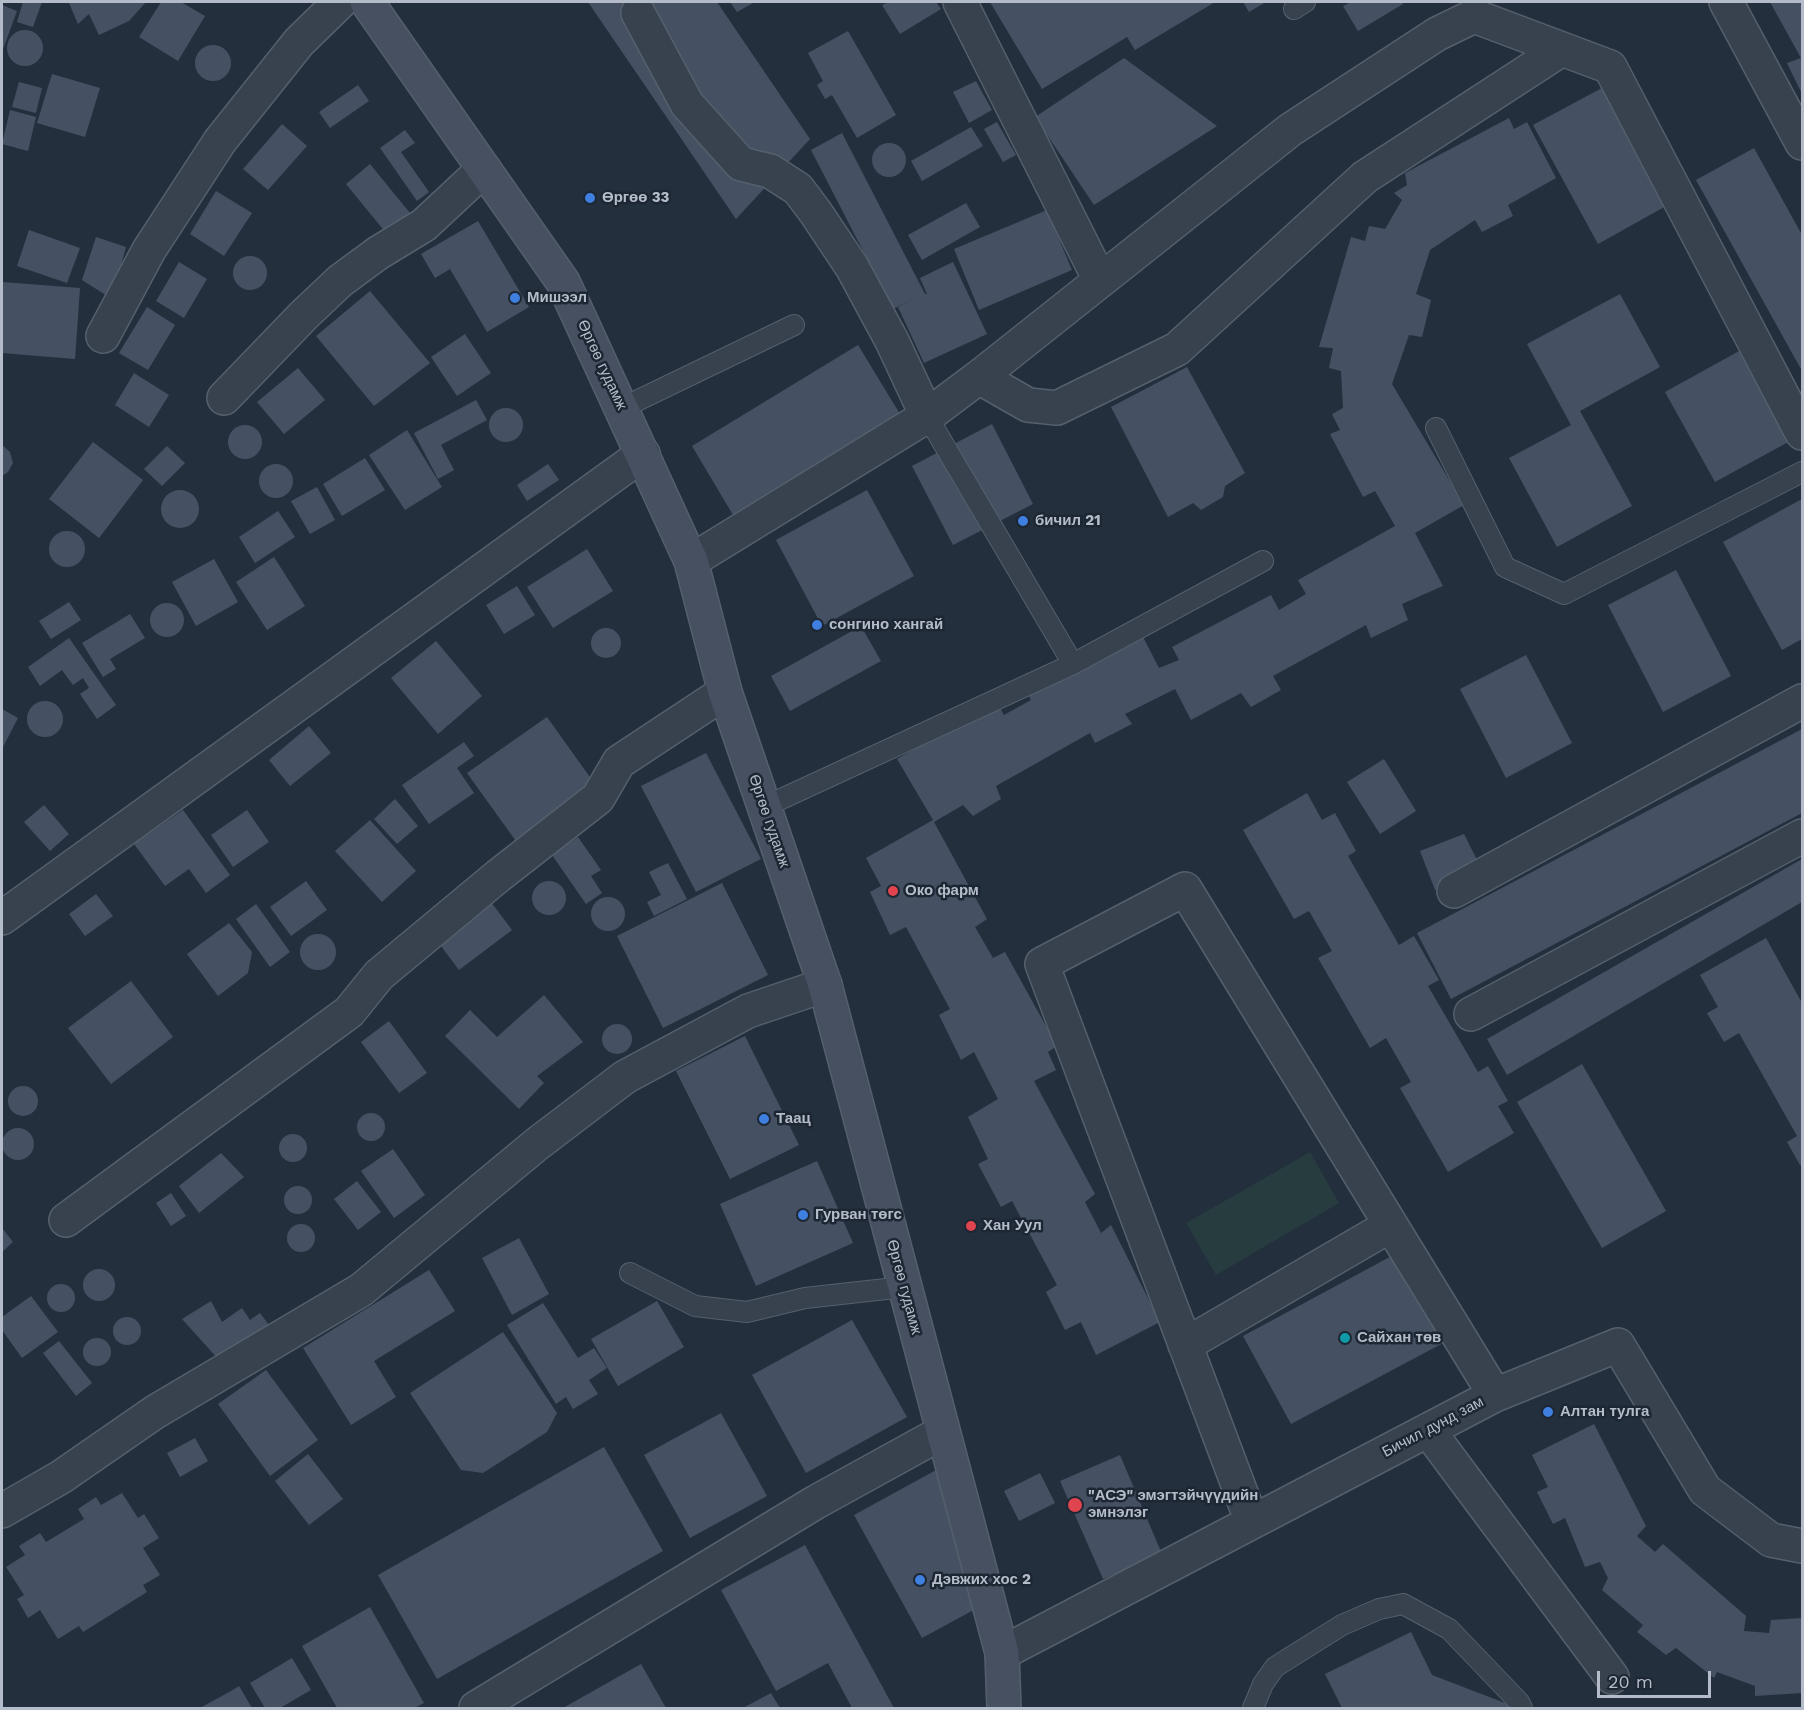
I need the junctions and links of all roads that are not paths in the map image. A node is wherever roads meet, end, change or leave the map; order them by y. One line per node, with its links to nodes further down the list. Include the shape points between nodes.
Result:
1 (340, 2): 12 (street, via 299,42 220,141 149,250)
2 (367, 2): 9 (street, Өргөө гудамж)
3 (960, 2): 10 (street)
4 (1726, 2): 8 (street)
5 (1468, 9): 7 (street); 10 (street, via 1437,34 1290,130)
6 (638, 13): 16 (street, via 687,104 741,164 770,171 798,189 816,213 857,276)
7 (1562, 49): 13 (street, via 1365,177 1177,349 1057,408 1028,405); 18 (street, via 1610,67)
8 (1803, 143)
9 (484, 169): 14 (street, via 424,225 340,281); 15 (street, Өргөө гудамж, via 563,282)
10 (1100, 280): 13 (street)
11 (794, 325): 15 (lane)
12 (103, 336)
13 (979, 377): 16 (street)
14 (224, 398)
15 (622, 408): 19 (street, Өргөө гудамж)
16 (927, 416): 21 (street); 23 (lane)
17 (1436, 428): 20 (lane, via 1505,567 1564,594)
18 (1803, 434)
19 (643, 454): 21 (street, Өргөө гудамж); 29 (street)
20 (1803, 472)
21 (691, 561): 24 (street, Өргөө гудамж)
22 (1263, 561): 23 (lane)
23 (1073, 664): 26 (lane)
24 (725, 692): 26 (street, Өргөө гудамж); 32 (street, via 619,762 598,798 379,975 349,1012)
25 (1803, 700): 28 (street)
26 (764, 807): 30 (street, Өргөө гудамж)
27 (1803, 836): 31 (street)
28 (1454, 891)
29 (2, 918)
30 (825, 985): 35 (street, Өргөө гудамж); 40 (street, via 748,1011 625,1077 537,1144 361,1290 155,1412 61,1477)
31 (1471, 1014)
32 (66, 1220)
33 (1391, 1225): 36 (street); 36 (street, via 1185,889 1042,964); 37 (street)
34 (630, 1273): 35 (lane, via 695,1306 747,1312 805,1298)
35 (904, 1287): 39 (street, Өргөө гудамж)
36 (1185, 1345): 41 (street)
37 (1496, 1395): 38 (street, Бичил дунд зам); 42 (street, Бичил дунд зам, via 1618,1345 1705,1490 1771,1540)
38 (1428, 1430): 41 (street, Бичил дунд зам); 44 (street)
39 (944, 1432): 43 (street, Өргөө гудамж); 45 (street, via 816,1502)
40 (2, 1510)
41 (1252, 1522): 43 (street, Бичил дунд зам)
42 (1803, 1546)
43 (1002, 1653): 46 (street, Өргөө гудамж)
44 (1612, 1677)
45 (476, 1708)
46 (1004, 1708)
47 (1253, 1708): 48 (lane, via 1275,1667 1342,1625 1379,1609 1403,1604 1449,1629)
48 (1522, 1708)

